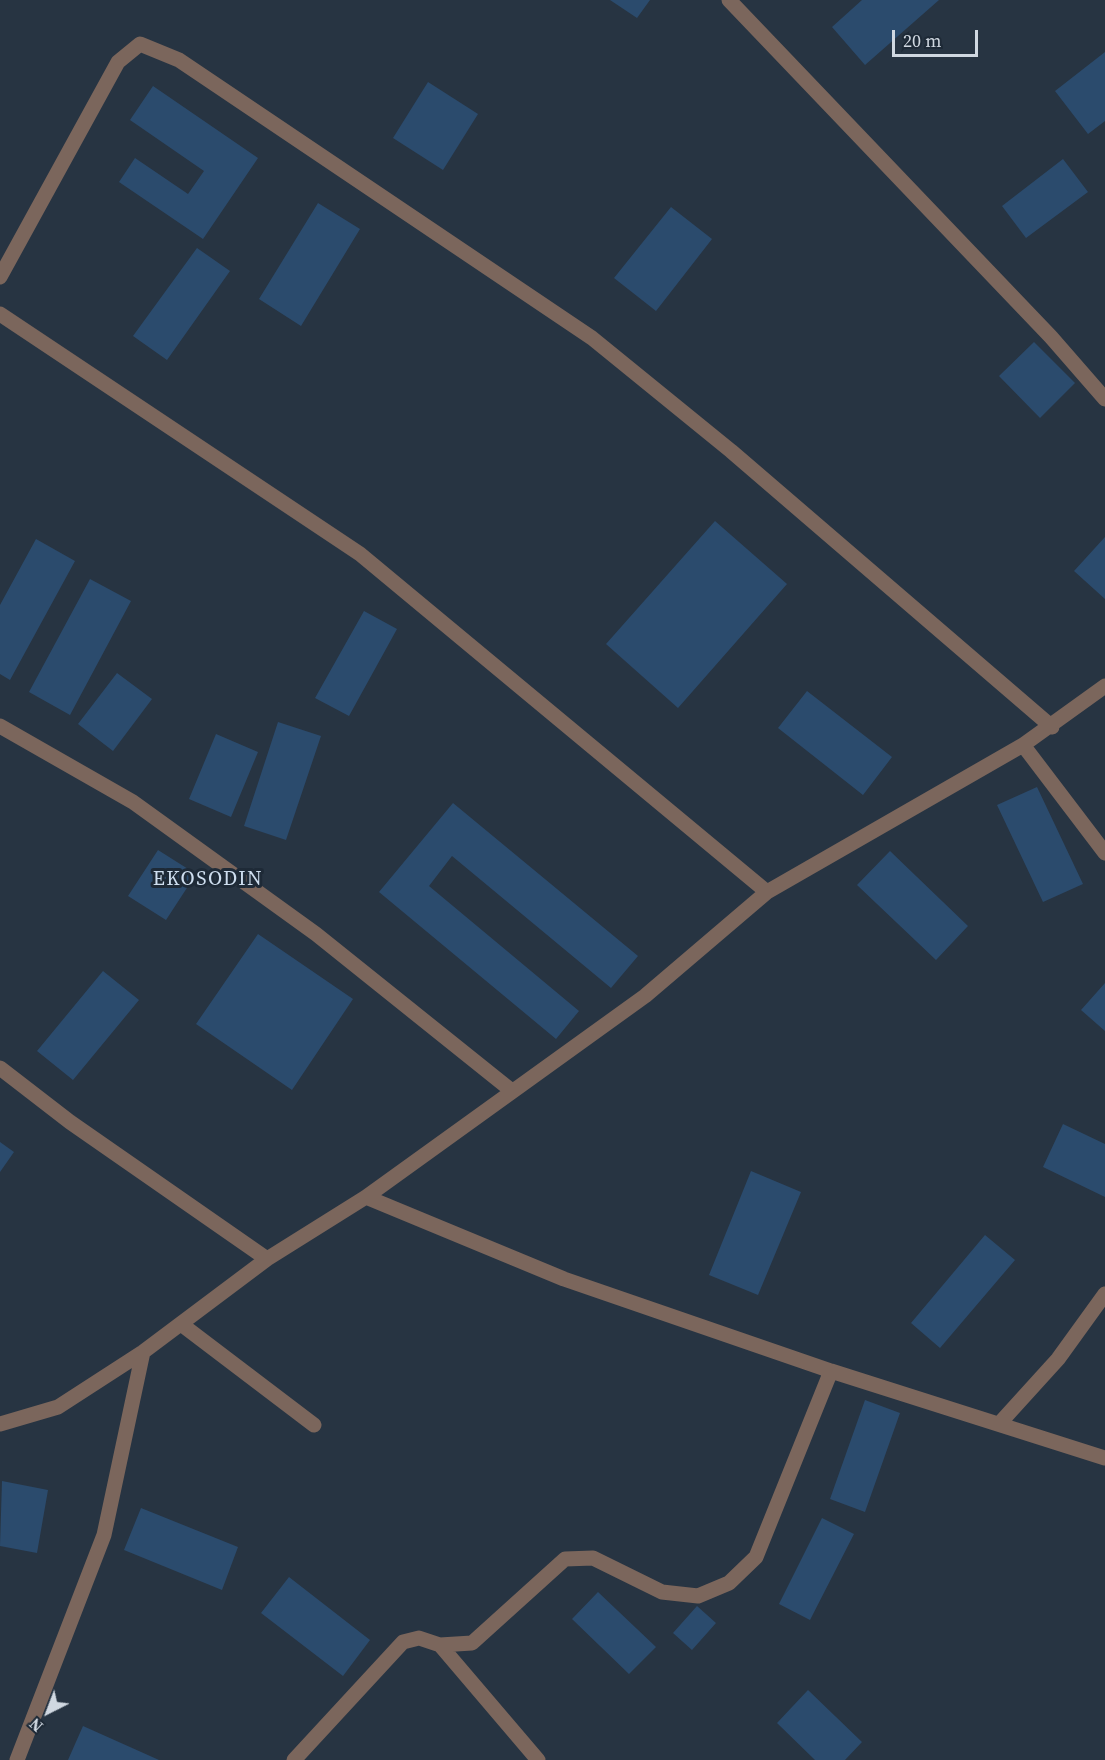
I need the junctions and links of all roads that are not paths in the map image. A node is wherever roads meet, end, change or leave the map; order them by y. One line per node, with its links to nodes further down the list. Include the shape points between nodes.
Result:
1 (729, 0): 4 (street, via 1051,337)
2 (0, 277): 7 (street, via 118,62 140,44 179,60 592,338 731,451)
3 (0, 314): 10 (street, via 360,554)
4 (1105, 399)
5 (1105, 686): 7 (street)
6 (0, 726): 12 (street, via 133,802 316,934)
7 (1052, 727): 8 (street)
8 (1023, 745): 9 (street); 10 (street)
9 (1105, 853)
10 (767, 892): 12 (street, via 645,996)
11 (0, 1068): 14 (street, via 70,1122)
12 (512, 1091): 13 (street)
13 (366, 1197): 14 (street); 18 (street, via 564,1279)
14 (267, 1259): 16 (street)
15 (1105, 1294): 20 (street, via 1058,1359)
16 (181, 1324): 17 (street); 21 (street)
17 (143, 1353): 19 (street, via 58,1407); 24 (street, via 104,1535)
18 (831, 1371): 20 (street); 23 (street, via 756,1557 729,1583 698,1596 662,1592 593,1558 565,1559 472,1643)
19 (0, 1424)
20 (999, 1424): 22 (street)
21 (314, 1425)
22 (1105, 1458)
23 (440, 1645): 25 (street, via 419,1638 403,1642); 26 (street)
24 (17, 1760)
25 (294, 1760)
26 (538, 1760)

